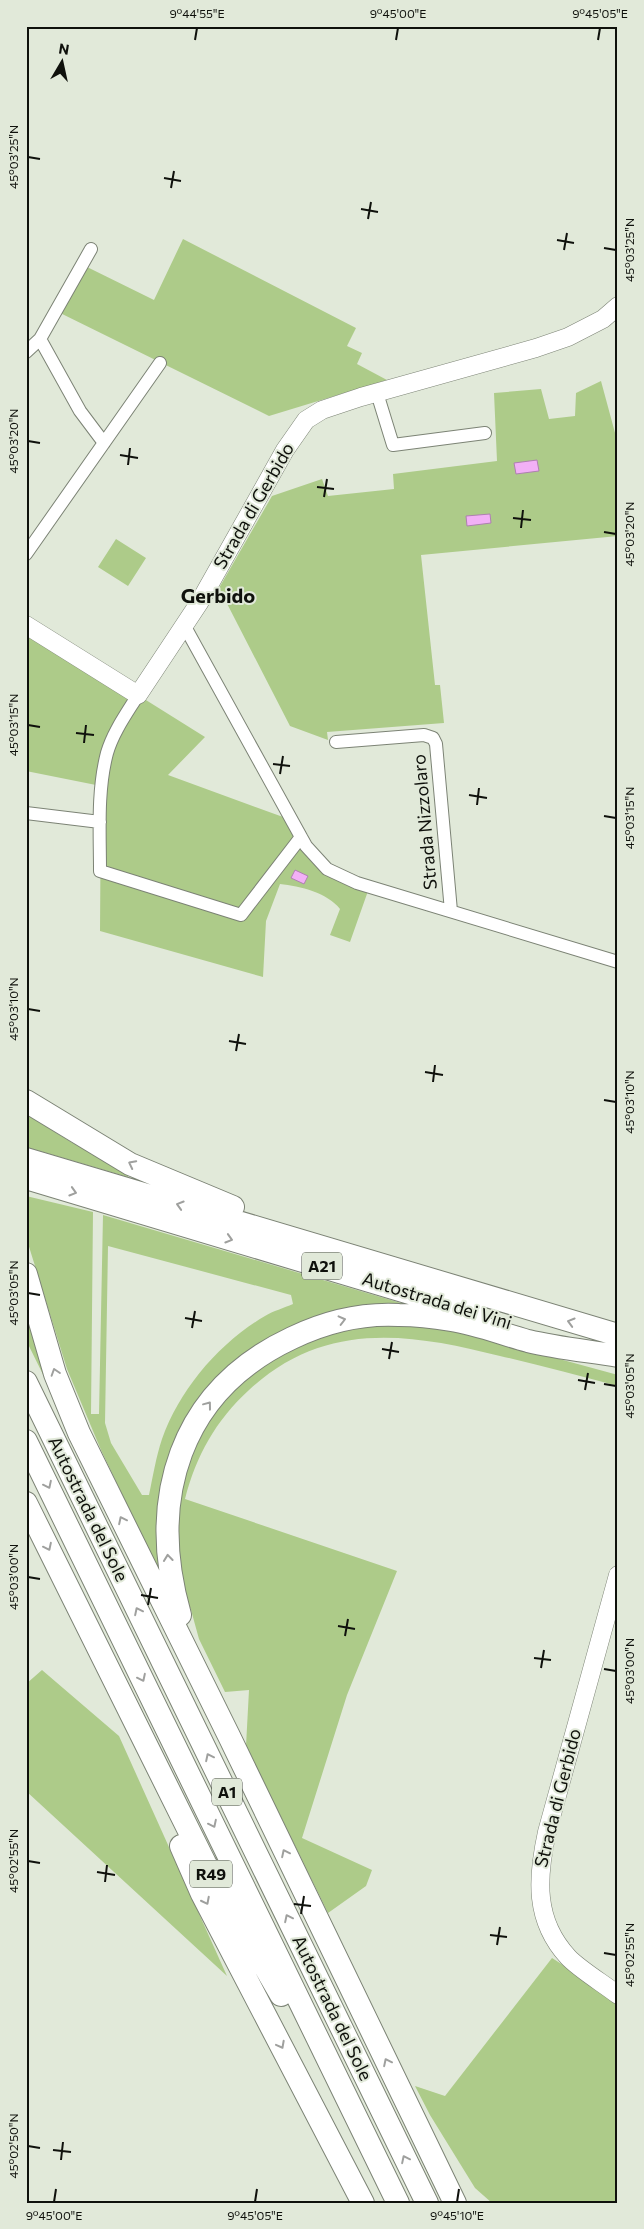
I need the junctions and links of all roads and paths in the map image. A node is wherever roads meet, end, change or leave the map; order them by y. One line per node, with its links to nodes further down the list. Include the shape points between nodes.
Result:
1 (91, 249): 3 (street)
2 (618, 306): 6 (street, Strada di Gerbido, via 603,319 568,337)
3 (40, 339): 4 (street); 8 (street, via 80,411)
4 (26, 352)
5 (160, 363): 8 (street)
6 (377, 392): 7 (street, via 393,445); 10 (street, Strada di Gerbido, via 322,410 306,420 285,450)
7 (485, 432)
8 (104, 442): 9 (street)
9 (26, 554)
10 (184, 624): 12 (street, Strada di Gerbido); 16 (street, Strada Nizzolaro)
11 (26, 625): 12 (street)
12 (138, 695): 15 (street, Strada di Gerbido, via 107,751)
13 (336, 742): 17 (street, Strada Nizzolaro, via 424,735 433,738)
14 (26, 813): 15 (street)
15 (100, 822): 16 (street, Strada di Gerbido, via 100,871 241,915)
16 (301, 837): 17 (street, Strada Nizzolaro, via 326,869 357,883)
17 (451, 911): 18 (street, Strada Nizzolaro)
18 (618, 962)
19 (26, 1102): 23 (highway, one-way to 19, via 168,1181 93,1143)
20 (26, 1159): 23 (highway, Autostrada dei Vini / A21, one-way to 20)
21 (26, 1178): 25 (highway, Autostrada dei Vini / A21, one-way to 25)
22 (26, 1274): 31 (highway, one-way to 22, via 79,1433 56,1374)
23 (422, 1277): 24 (highway, Autostrada dei Vini / A21, one-way to 23)
24 (618, 1335)
25 (618, 1355): 31 (highway, one-way to 25, via 180,1616 172,1587 167,1542 170,1494 181,1452 203,1411 230,1378 273,1346 312,1328 349,1318 381,1315 451,1320 530,1341)
26 (26, 1382): 37 (highway, Autostrada del Sole / A1, one-way to 26)
27 (26, 1441): 34 (highway, Autostrada del Sole / A1, one-way to 34)
28 (26, 1504): 30 (highway, R49, one-way to 30)
29 (618, 1575): 32 (street, Strada di Gerbido, via 547,1832 539,1885 548,1925 568,1958)
30 (82, 1616): 34 (highway, R49, via 217,1884); 35 (highway, one-way to 35, via 202,1894)
31 (229, 1736): 33 (highway, one-way to 31)
32 (618, 1995)
33 (409, 2106): 38 (highway); 39 (highway, via 443,2165)
34 (358, 2121): 36 (highway, Autostrada del Sole / A1)
35 (363, 2203)
36 (398, 2203)
37 (426, 2203)
38 (455, 2203)
39 (470, 2203)

